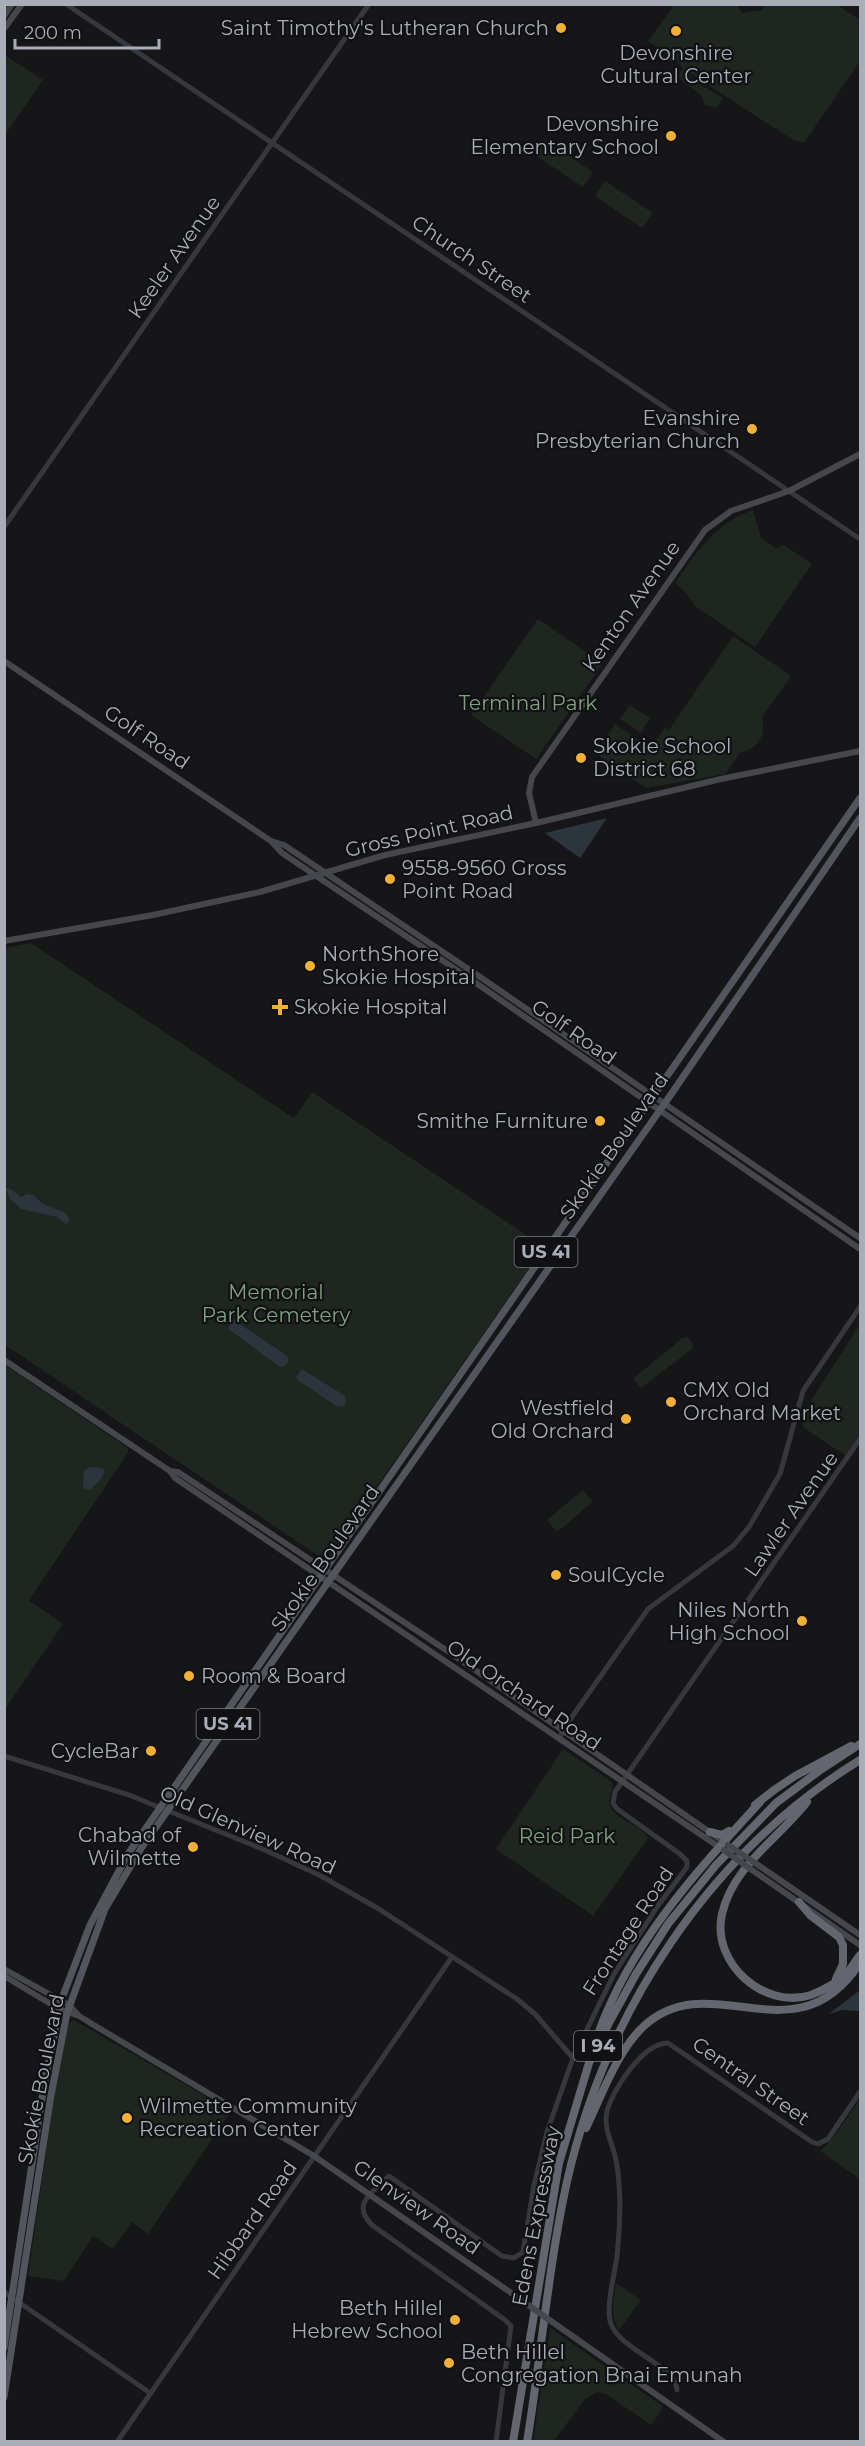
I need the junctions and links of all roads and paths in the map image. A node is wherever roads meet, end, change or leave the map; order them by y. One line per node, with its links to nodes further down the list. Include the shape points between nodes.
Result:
1 (12, 4): 5 (main road)
2 (22, 4): 6 (main road)
3 (66, 4): 7 (street, Church Street)
4 (369, 4): 7 (street, Keeler Avenue)
5 (4, 16)
6 (4, 29)
7 (272, 143): 9 (street, Church Street); 10 (street, Keeler Avenue)
8 (861, 454): 9 (main road, Kenton Avenue)
9 (789, 491): 11 (street, Church Street); 16 (main road, Kenton Avenue, via 731,511 698,540 532,777 528,793)
10 (4, 527)
11 (861, 539)
12 (4, 661): 17 (main road, Golf Road)
13 (861, 751): 16 (main road, Gross Point Road)
14 (861, 798): 21 (main road, Skokie Boulevard / US 41)
15 (861, 818): 22 (main road, Skokie Boulevard / US 41)
16 (536, 823): 18 (main road, Gross Point Road, via 378,856)
17 (271, 840): 18 (main road, Golf Road); 19 (main road, Golf Road, via 282,853)
18 (325, 873): 19 (main road, Gross Point Road); 21 (main road, Golf Road)
19 (317, 876): 20 (main road, Gross Point Road, via 169,911); 23 (main road, Golf Road)
20 (4, 941)
21 (654, 1096): 22 (main road, Golf Road); 23 (main road, Skokie Boulevard / US 41)
22 (664, 1103): 24 (main road, Skokie Boulevard / US 41); 25 (main road, Golf Road)
23 (649, 1104): 24 (main road, Golf Road); 31 (main road, Skokie Boulevard / US 41)
24 (659, 1111): 26 (main road, Golf Road); 32 (main road, Skokie Boulevard / US 41)
25 (861, 1238)
26 (861, 1249)
27 (861, 1307): 35 (street, via 803,1391 785,1463 743,1536 648,1609)
28 (4, 1360): 30 (main road, Old Orchard Road)
29 (861, 1439): 40 (street, Lawler Avenue)
30 (170, 1471): 31 (main road, Old Orchard Road, via 178,1472); 33 (main road, Old Orchard Road)
31 (325, 1568): 32 (main road, Old Orchard Road); 33 (main road, Skokie Boulevard / US 41)
32 (335, 1575): 34 (main road, Skokie Boulevard / US 41); 35 (main road, Old Orchard Road)
33 (320, 1576): 34 (main road, Old Orchard Road); 44 (main road, Skokie Boulevard / US 41)
34 (329, 1583): 36 (main road, Old Orchard Road); 44 (main road, Skokie Boulevard / US 41)
35 (562, 1731): 36 (street); 40 (main road, Old Orchard Road)
36 (560, 1740): 41 (main road, Old Orchard Road)
37 (861, 1744): 43 (highway, via 843,1749); 59 (highway, Edens Expressway / I 94, via 776,1803 716,1865 668,1924 636,1974)
38 (4, 1756): 44 (street, Old Glenview Road)
39 (861, 1760): 42 (highway, Edens Expressway / I 94)
40 (627, 1775): 41 (street, Lawler Avenue); 45 (main road, Old Orchard Road)
41 (622, 1783): 46 (main road, Old Orchard Road); 58 (street, Frontage Road, via 613,1798 616,1808 680,1854 687,1867 614,1974)
42 (816, 1791): 55 (highway, via 735,1882 727,1896 720,1926 730,1962 744,1979 761,1990 804,1997); 61 (highway, Edens Expressway / I 94, via 768,1830 731,1868 664,1953 615,2040 592,2094)
43 (759, 1802): 45 (highway, via 726,1833); 46 (highway)
44 (164, 1809): 51 (street, Old Glenview Road, via 321,1876); 56 (main road, Skokie Boulevard / US 41, via 128,1854 107,1890); 57 (main road, Skokie Boulevard / US 41, via 105,1909)
45 (710, 1832): 46 (main road, Old Orchard Road)
46 (724, 1846): 47 (main road, Old Orchard Road, bridge); 48 (main road, Old Orchard Road, bridge); 59 (highway, via 658,1922 631,1964 601,2025)
47 (799, 1902): 49 (main road, Old Orchard Road); 55 (highway, via 843,1945 843,1964)
48 (861, 1935)
49 (861, 1945)
50 (861, 1955): 55 (highway, via 846,1974)
51 (452, 1957): 58 (street, Old Glenview Road, via 531,2010); 62 (street, Hibbard Road)
52 (861, 1962): 61 (highway, via 836,1993 809,2006 777,2010 695,2004 653,2019 623,2054)
53 (4, 1969): 56 (main road, Glenview Road)
54 (4, 1976): 56 (main road, Glenview Road)
55 (832, 1983)
56 (60, 2005): 57 (main road, Glenview Road); 65 (main road, Skokie Boulevard / US 41)
57 (68, 2009): 62 (main road, Glenview Road); 66 (main road, Skokie Boulevard / US 41)
58 (573, 2058): 63 (street, via 547,2132 520,2255 502,2256 389,2176)
59 (589, 2063): 73 (highway, Edens Expressway / I 94, via 553,2192)
60 (861, 2092): 68 (street, Central Street, via 830,2136 821,2143 812,2142 675,2046 664,2043 646,2053 612,2097 606,2116 620,2201 609,2316 621,2339 667,2373)
61 (576, 2147): 74 (highway, Edens Expressway / I 94, via 560,2217)
62 (314, 2156): 63 (main road, Glenview Road); 69 (street, Hibbard Road)
63 (372, 2194): 72 (street, via 362,2210 372,2225 511,2326); 75 (main road, Glenview Road, bridge)
64 (4, 2292): 65 (street)
65 (12, 2296): 66 (street); 67 (main road, Skokie Boulevard / US 41)
66 (20, 2302): 69 (street); 70 (main road, Skokie Boulevard / US 41)
67 (4, 2348)
68 (677, 2390)
69 (150, 2393): 71 (street, Hibbard Road)
70 (4, 2397)
71 (117, 2442)
72 (496, 2442)
73 (513, 2442)
74 (527, 2442)
75 (724, 2442)

